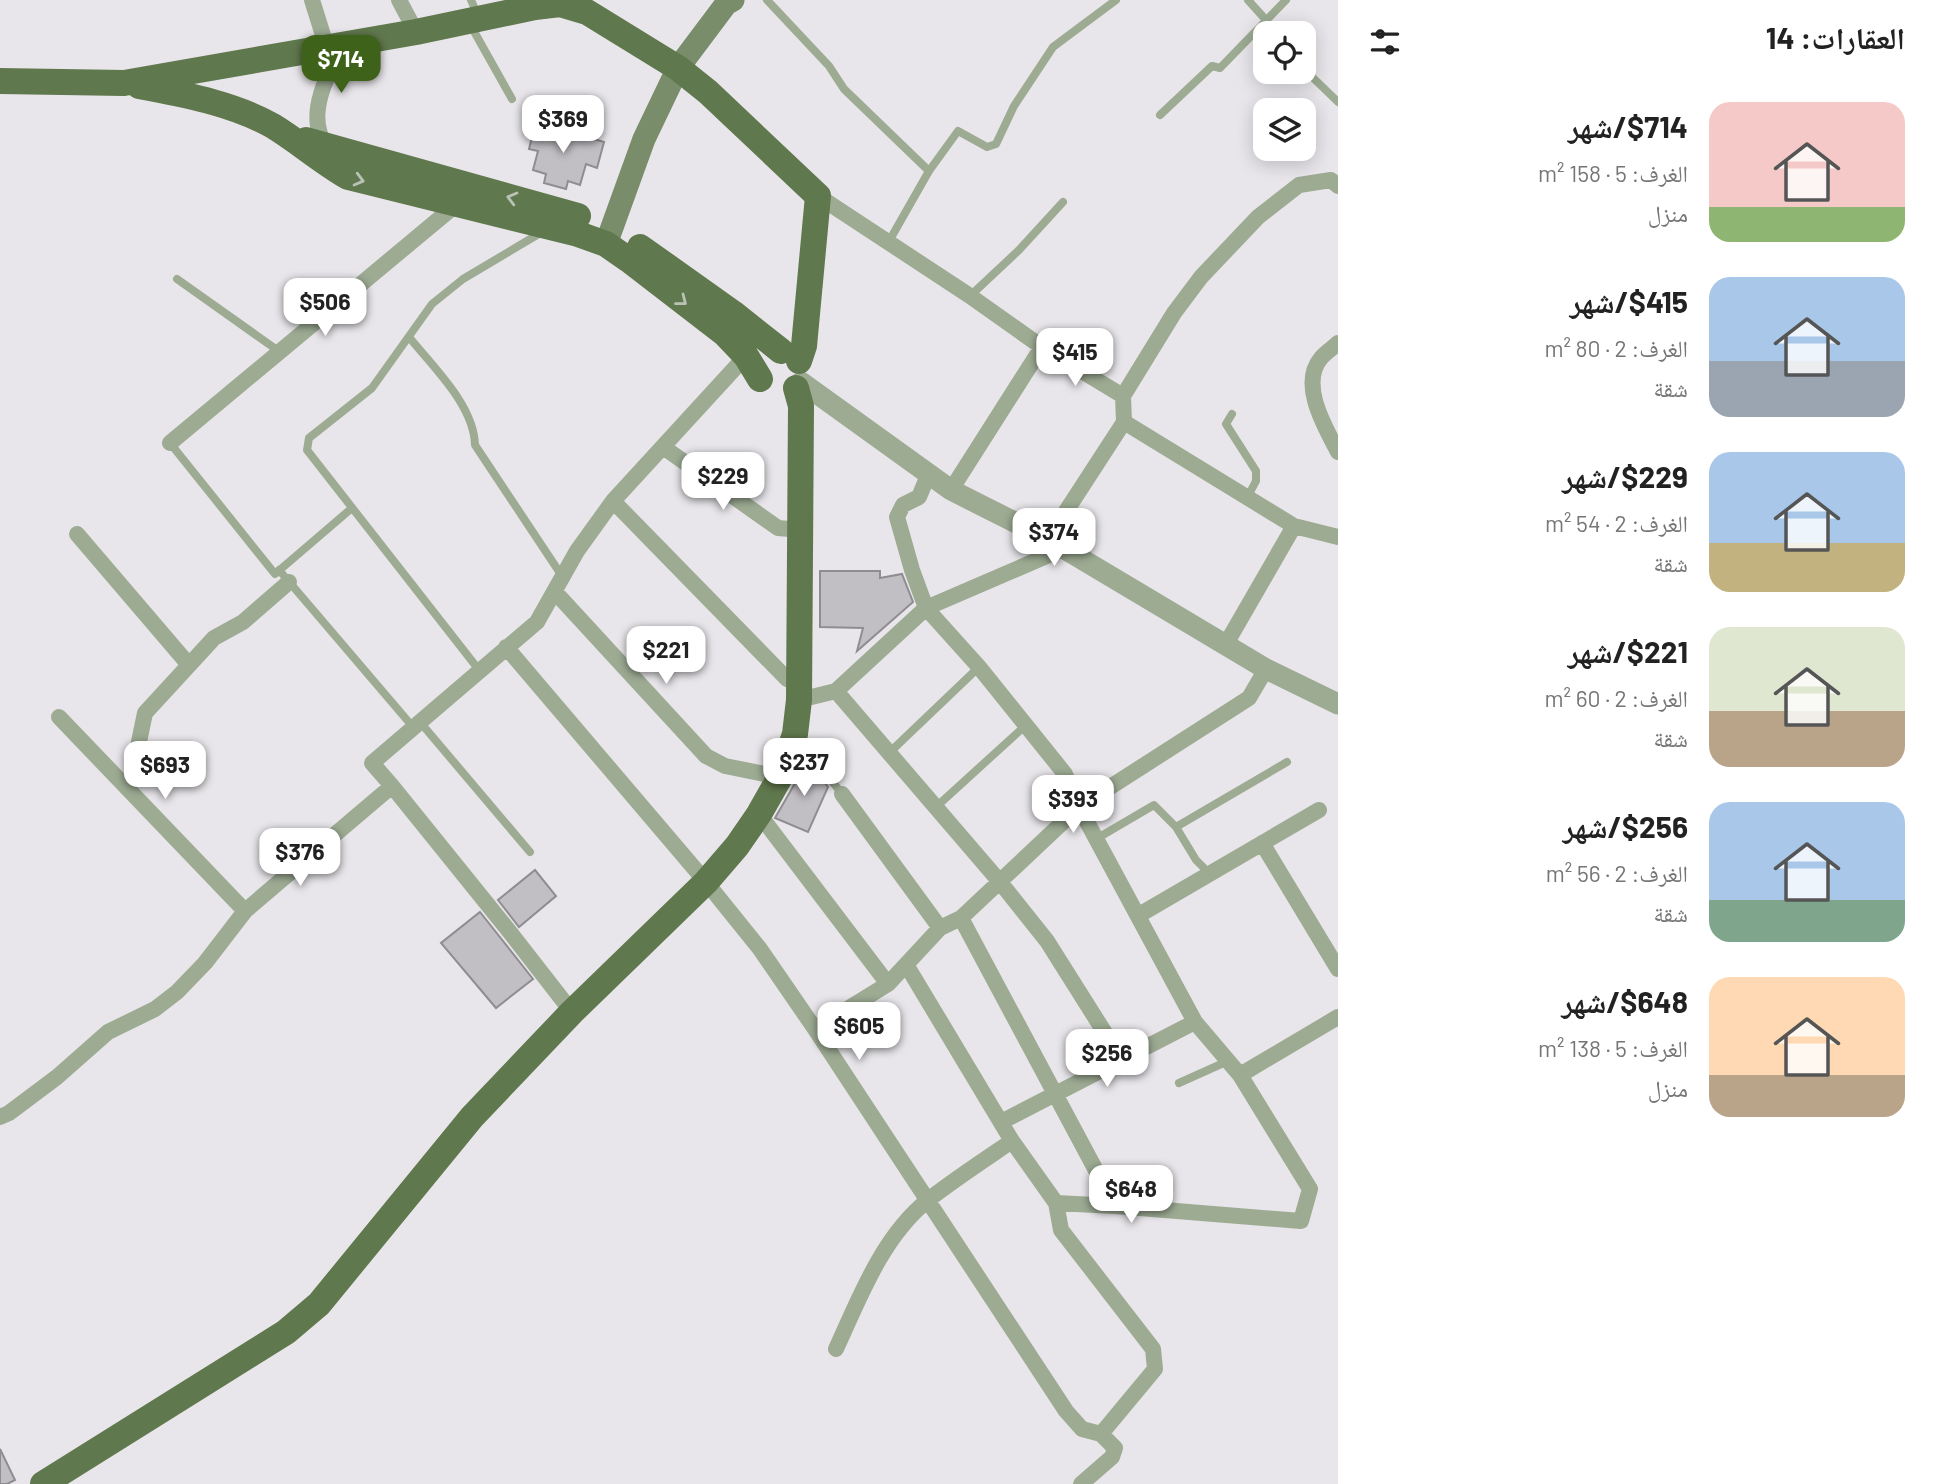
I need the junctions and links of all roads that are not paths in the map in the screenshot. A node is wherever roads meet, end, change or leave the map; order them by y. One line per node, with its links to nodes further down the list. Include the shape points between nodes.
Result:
1 (312, 0): 13 (street)
2 (399, 0): 11 (street)
3 (767, 0): 23 (lane, via 829,66 844,89)
4 (1116, 0): 23 (lane, via 1053,47 1014,106 996,144 987,148 958,131)
5 (1248, 0): 10 (lane)
6 (1286, 0): 10 (lane)
7 (560, 2): 9 (main road); 14 (main road, via 587,12)
8 (728, 2): 14 (main road)
9 (472, 13): 11 (main road); 18 (lane)
10 (1266, 20)
11 (416, 32): 13 (main road)
12 (1253, 38): 20 (lane, via 1220,68 1212,66)
13 (334, 47): 17 (main road); 22 (street, via 318,113 320,135)
14 (678, 68): 25 (main road); 29 (main road, via 644,139)
15 (0, 80): 17 (main road)
16 (1316, 81): 19 (lane)
17 (124, 83): 21 (main road, via 201,98)
18 (512, 99)
19 (1338, 102)
20 (1160, 115)
21 (281, 131): 22 (main road); 27 (main road, one-way to 27, via 348,177)
22 (330, 148): 29 (main road, one-way to 22, via 573,214)
23 (929, 171): 30 (lane)
24 (1338, 186): 40 (street, via 1331,180 1299,186 1258,217 1201,276)
25 (818, 196): 30 (street); 38 (main road, via 804,346)
26 (1063, 202): 32 (lane)
27 (457, 204): 28 (main road); 36 (street)
28 (550, 227): 29 (main road); 33 (lane, via 463,279 432,304)
29 (609, 236): 37 (main road, one-way to 37); 38 (main road, via 733,313)
30 (888, 243): 32 (street)
31 (177, 279): 36 (lane)
32 (970, 296): 35 (street)
33 (409, 337): 50 (lane, via 372,388 309,438 307,450); 57 (lane, via 463,405 475,429 475,444)
34 (1338, 343): 45 (street, via 1319,359 1311,384)
35 (1042, 347): 40 (street); 47 (street)
36 (280, 352): 43 (street)
37 (746, 356): 39 (main road); 44 (street)
38 (794, 371): 39 (main road, via 790,393 775,394); 39 (main road, via 774,352 763,359); 46 (street); 52 (main road, via 801,406)
39 (760, 379)
40 (1123, 396): 42 (street)
41 (1232, 414): 48 (lane, via 1226,424 1256,471)
42 (1124, 422): 48 (street); 55 (street)
43 (170, 443): 56 (lane, via 275,575)
44 (663, 447): 49 (street); 52 (street, via 778,528)
45 (1338, 452)
46 (929, 473): 47 (street); 58 (street, via 919,497 903,505 897,517)
47 (951, 490): 55 (street)
48 (1247, 498): 51 (street)
49 (613, 501): 57 (street); 66 (street)
50 (352, 508): 56 (lane); 64 (lane)
51 (1294, 526): 54 (street); 59 (street)
52 (801, 530): 66 (main road)
53 (77, 534): 61 (street)
54 (1338, 537)
55 (1056, 544): 58 (street); 59 (street)
56 (284, 576): 61 (street, via 243,622 214,638); 69 (lane)
57 (559, 584): 60 (street, via 537,622); 74 (street, via 706,756 725,766)
58 (926, 608): 62 (street); 65 (street)
59 (1226, 644): 63 (street)
60 (506, 647): 64 (street); 87 (street)
61 (189, 665): 76 (street, via 145,713)
62 (979, 667): 70 (street); 72 (lane)
63 (1266, 669): 67 (street); 79 (street, via 1249,698)
64 (479, 670): 69 (street)
65 (836, 691): 66 (street); 72 (street)
66 (800, 692): 71 (main road)
67 (1338, 704)
68 (59, 717): 76 (street)
69 (416, 725): 75 (street, via 372,763); 85 (lane)
70 (1026, 725): 78 (lane); 79 (street, via 1065,774)
71 (795, 734): 74 (main road); 77 (lane)
72 (889, 753): 78 (street)
73 (1287, 762): 82 (lane)
74 (780, 777): 81 (main road)
75 (391, 786): 89 (street); 96 (street)
76 (130, 790): 89 (street)
77 (842, 794): 92 (street)
78 (936, 807): 88 (street)
79 (1079, 807): 83 (street); 88 (street)
80 (1319, 810): 84 (street)
81 (759, 814): 87 (main road); 95 (street)
82 (1175, 827): 83 (lane, via 1154,805); 86 (lane)
83 (1096, 839): 90 (street)
84 (1262, 843): 86 (street); 94 (street)
85 (530, 852)
86 (1210, 874): 90 (street)
87 (706, 882): 96 (main road); 99 (street, via 761,949)
88 (1000, 882): 91 (street); 100 (street, via 1047,942)
89 (245, 911): 105 (street, via 177,992 155,1009 108,1032 57,1077)
90 (1139, 915): 98 (street)
91 (961, 918): 92 (street); 104 (street)
92 (940, 928): 93 (street)
93 (907, 966): 95 (street); 106 (street)
94 (1338, 969)
95 (888, 984): 99 (street)
96 (572, 1012): 113 (main road, via 472,1117 318,1304 286,1332)
97 (1338, 1017): 102 (street)
98 (1195, 1022): 100 (street); 101 (street)
99 (816, 1029): 108 (street)
100 (1122, 1060): 104 (street)
101 (1228, 1061): 102 (street); 103 (lane)
102 (1240, 1075): 110 (street, via 1310,1189 1301,1221)
103 (1179, 1083)
104 (1057, 1093): 106 (street); 110 (street)
105 (0, 1117)
106 (1001, 1122): 107 (street)
107 (1012, 1141): 108 (street); 109 (street)
108 (927, 1201): 111 (street, via 876,1265); 112 (street, via 1066,1411 1082,1429)
109 (1056, 1203): 110 (street); 112 (street, via 1061,1230 1153,1349 1155,1369)
110 (1115, 1206)
111 (836, 1349)
112 (1101, 1434): 114 (street, via 1115,1448 1112,1457)
113 (43, 1484)
114 (1081, 1484)

